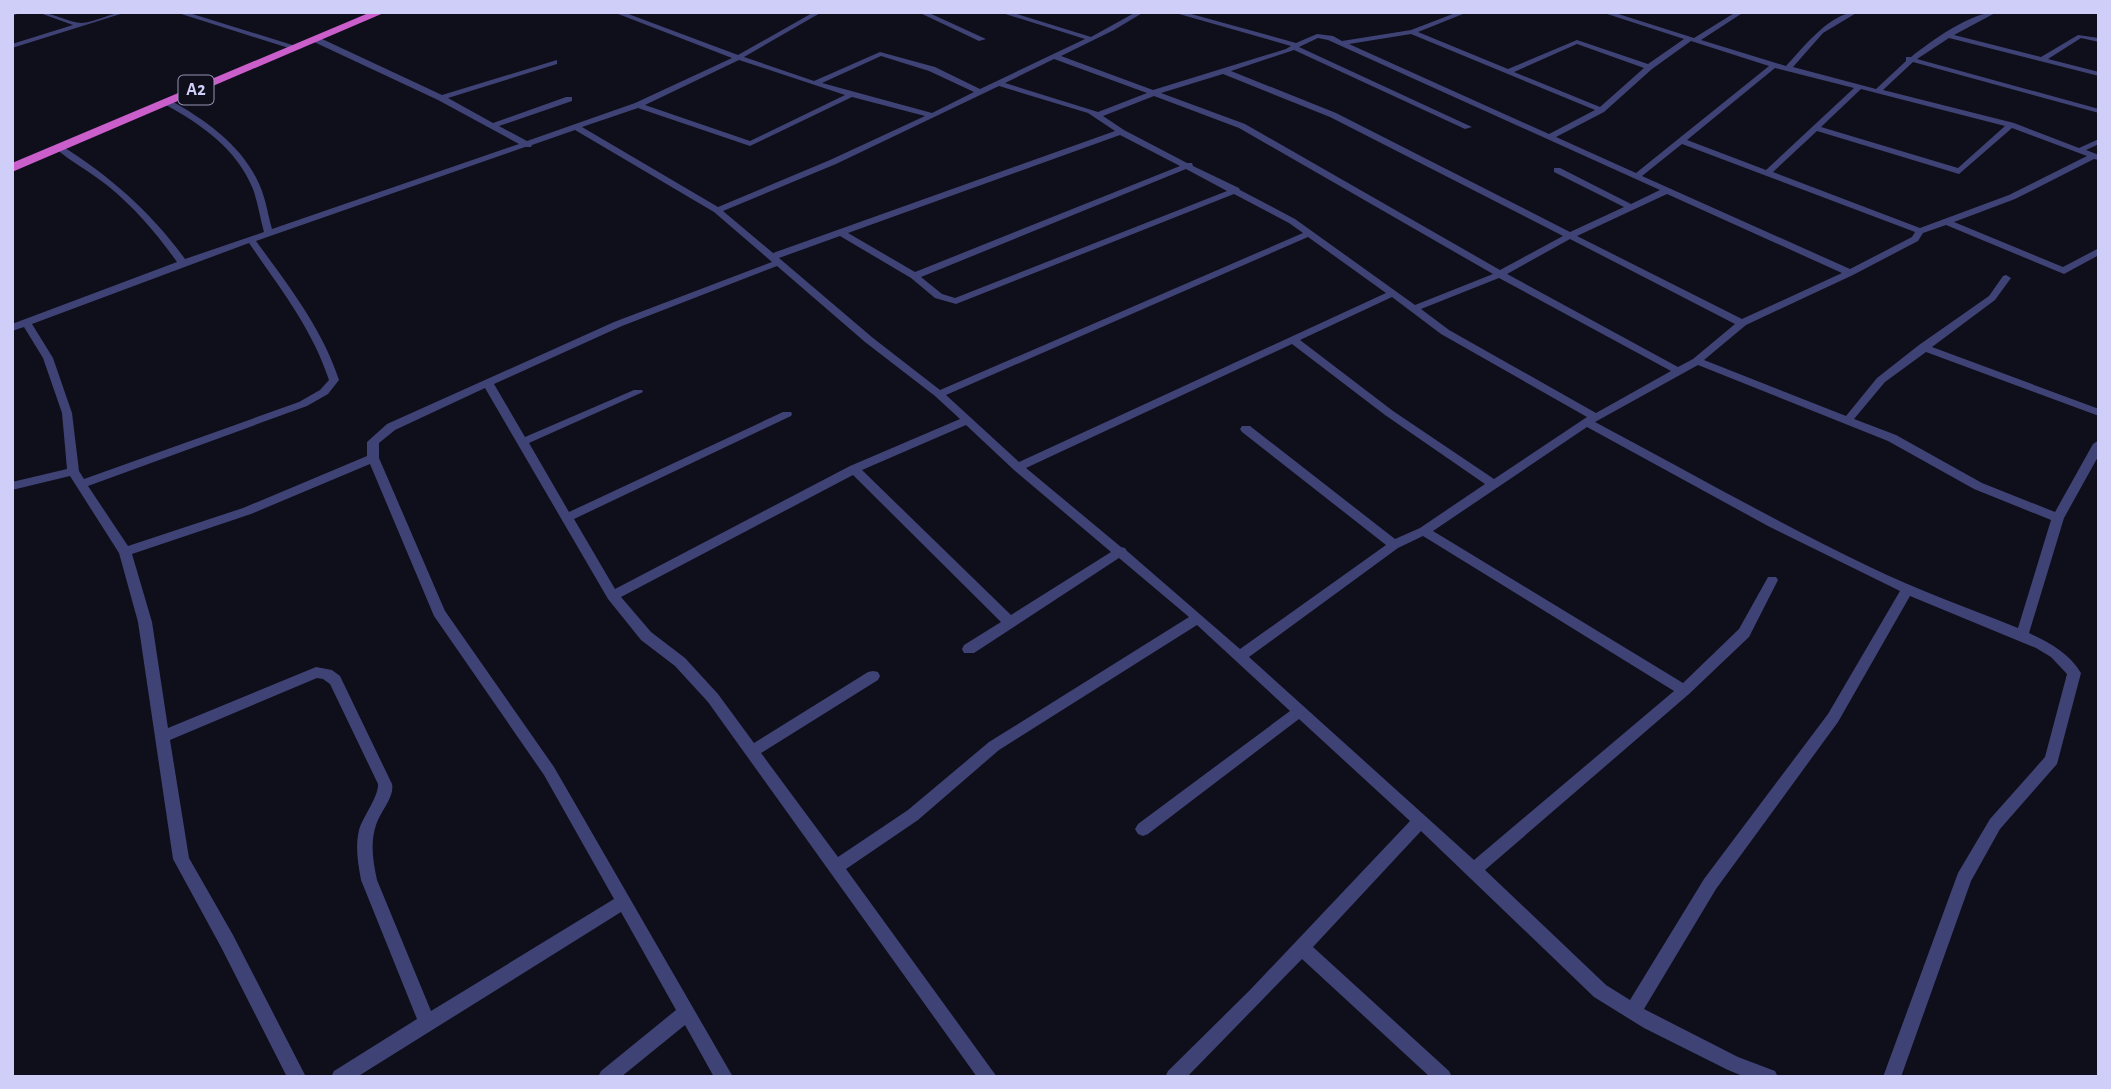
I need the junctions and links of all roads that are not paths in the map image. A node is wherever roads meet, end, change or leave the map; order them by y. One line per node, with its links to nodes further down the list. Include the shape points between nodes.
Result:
1 (19, 12): 18 (street)
2 (40, 12): 19 (street)
3 (124, 12): 19 (street)
4 (178, 12): 29 (street)
5 (370, 12): 29 (highway, A2)
6 (381, 12): 24 (highway, A2)
7 (616, 12): 32 (street)
8 (819, 12): 32 (street)
9 (921, 12): 22 (street)
10 (1002, 12): 23 (street)
11 (1141, 12): 23 (street)
12 (1175, 12): 30 (street)
13 (1465, 12): 20 (street)
14 (1604, 12): 25 (street)
15 (1741, 12): 25 (street)
16 (1855, 12): 38 (street, via 1821,32)
17 (1994, 12): 21 (street)
18 (12, 14)
19 (80, 25): 28 (street)
20 (1412, 32): 27 (street); 40 (street)
21 (1947, 35): 33 (street); 34 (street)
22 (982, 39)
23 (1093, 39): 31 (street)
24 (317, 40): 29 (highway, A2); 49 (street)
25 (1691, 40): 36 (street); 37 (street)
26 (2099, 40): 34 (street, via 2080,36)
27 (1341, 43): 30 (street, via 1323,36); 63 (street)
28 (12, 47)
29 (295, 47): 51 (highway, A2); 71 (highway, A2)
30 (1296, 47): 39 (street); 60 (street)
31 (1057, 57): 43 (street); 47 (street)
32 (737, 58): 42 (street); 52 (street)
33 (1909, 59): 45 (street); 54 (street)
34 (2043, 59): 41 (street)
35 (554, 62): 49 (street)
36 (1774, 65): 38 (street); 64 (street)
37 (1649, 67): 40 (street, via 1577,42); 53 (street)
38 (1788, 68): 44 (street)
39 (1223, 71): 47 (street); 84 (street, via 1333,115)
40 (1507, 72): 53 (street)
41 (2099, 74)
42 (815, 83): 46 (street, via 880,54 932,69); 48 (street)
43 (998, 83): 46 (street); 56 (street)
44 (1860, 86): 45 (street); 61 (street)
45 (1879, 90): 57 (street)
46 (980, 92): 55 (street)
47 (1156, 92): 56 (street); 90 (street, via 1242,126)
48 (852, 94): 52 (street, via 750,144); 55 (street)
49 (441, 98): 58 (street)
50 (569, 99): 58 (street)
51 (167, 102): 67 (highway, A2); 82 (street, via 196,118 233,149 255,183)
52 (638, 105): 59 (street)
53 (1601, 110): 63 (street)
54 (2099, 111)
55 (932, 115): 78 (street, via 799,179)
56 (1097, 115): 62 (street)
57 (2011, 125): 61 (street, via 1959,171); 68 (street)
58 (492, 126): 66 (street)
59 (576, 127): 66 (street); 78 (street)
60 (1468, 127)
61 (1815, 128): 73 (street)
62 (1121, 132): 70 (street); 83 (street)
63 (1550, 136): 74 (street)
64 (1680, 140): 73 (street); 74 (street)
65 (2099, 141): 68 (street)
66 (528, 145): 82 (street)
67 (59, 148): 71 (highway, A2); 88 (street, via 101,173 156,225)
68 (2081, 150): 69 (street)
69 (2096, 157): 79 (street, via 2012,197)
70 (1189, 165): 75 (street); 91 (street)
71 (12, 166)
72 (1557, 170): 77 (street)
73 (1767, 173): 80 (street)
74 (1637, 176): 76 (street)
75 (1236, 190): 81 (street); 91 (street, via 956,301 943,299)
76 (1666, 191): 77 (street); 89 (street)
77 (1630, 207): 84 (street)
78 (717, 210): 87 (street)
79 (1945, 220): 80 (street); 86 (street, via 2064,271)
80 (1920, 231): 89 (street, via 1915,239)
81 (1310, 233): 93 (street); 103 (street)
82 (269, 234): 85 (street)
83 (843, 234): 87 (street); 91 (street)
84 (1567, 237): 90 (street); 95 (street)
85 (251, 240): 88 (street); 115 (street, via 300,311 334,380 303,404)
86 (2099, 251)
87 (777, 259): 101 (street); 103 (street)
88 (183, 263): 96 (street)
89 (1850, 273): 95 (street)
90 (1500, 274): 94 (street); 100 (street)
91 (914, 276)
92 (2006, 278): 98 (street, via 1992,298)
93 (1393, 293): 94 (street); 97 (street)
94 (1416, 308): 106 (street, via 1445,332)
95 (1742, 323): 99 (street)
96 (19, 325): 115 (street, via 48,358 67,413)
97 (1294, 341): 113 (street); 116 (street)
98 (1923, 347): 104 (street); 108 (street, via 1881,380)
99 (1697, 361): 100 (street); 108 (street)
100 (1676, 370): 106 (street)
101 (488, 384): 110 (street); 112 (street, via 391,427 373,442)
102 (638, 392): 110 (street)
103 (939, 394): 107 (street)
104 (2099, 413)
105 (787, 414): 118 (street)
106 (1591, 420): 116 (street); 125 (street)
107 (965, 421): 113 (street); 114 (street)
108 (1847, 421): 119 (street, via 1892,438 1978,486)
109 (1246, 429): 121 (street)
110 (522, 442): 118 (street)
111 (2099, 444): 119 (street)
112 (373, 458): 123 (street, via 247,511); 141 (street, via 439,613 549,771)
113 (1018, 467): 122 (street)
114 (854, 469): 126 (street); 128 (street)
115 (77, 477): 117 (street); 123 (street)
116 (1493, 484): 120 (street)
117 (12, 486)
118 (566, 518): 126 (street)
119 (2058, 519): 129 (street)
120 (1424, 531): 121 (street); 133 (street)
121 (1394, 545): 131 (street)
122 (1121, 551): 127 (street); 128 (street)
123 (125, 552): 135 (street, via 145,622)
124 (1772, 580): 133 (street, via 1744,633)
125 (1907, 591): 129 (street); 143 (street, via 1833,718 1710,884)
126 (613, 596): 136 (street, via 646,636 680,662 713,698)
127 (1198, 618): 131 (street); 139 (street, via 994,746 913,815)
128 (1011, 624): 130 (street)
129 (2022, 636): 154 (street, via 2069,663 2074,673 2052,760 1995,824 1964,878)
130 (969, 649)
131 (1240, 656): 134 (street)
132 (873, 676): 136 (street)
133 (1684, 690): 140 (street)
134 (1300, 711): 137 (street); 138 (street)
135 (162, 737): 145 (street, via 316,672 335,680 385,783 386,790 363,834 365,858 369,880); 146 (street, via 181,859)
136 (751, 752): 139 (street)
137 (1420, 821): 140 (street); 142 (street)
138 (1143, 829)
139 (835, 868): 150 (street)
140 (1474, 870): 143 (street, via 1600,991)
141 (624, 901): 144 (street); 145 (street)
142 (1302, 948): 151 (street); 152 (street)
143 (1633, 1012): 153 (street)
144 (686, 1013): 148 (street); 149 (street)
145 (427, 1022): 147 (street)
146 (297, 1077)
147 (340, 1077)
148 (607, 1077)
149 (724, 1077)
150 (988, 1077)
151 (1174, 1077)
152 (1443, 1077)
153 (1769, 1077)
154 (1892, 1077)

